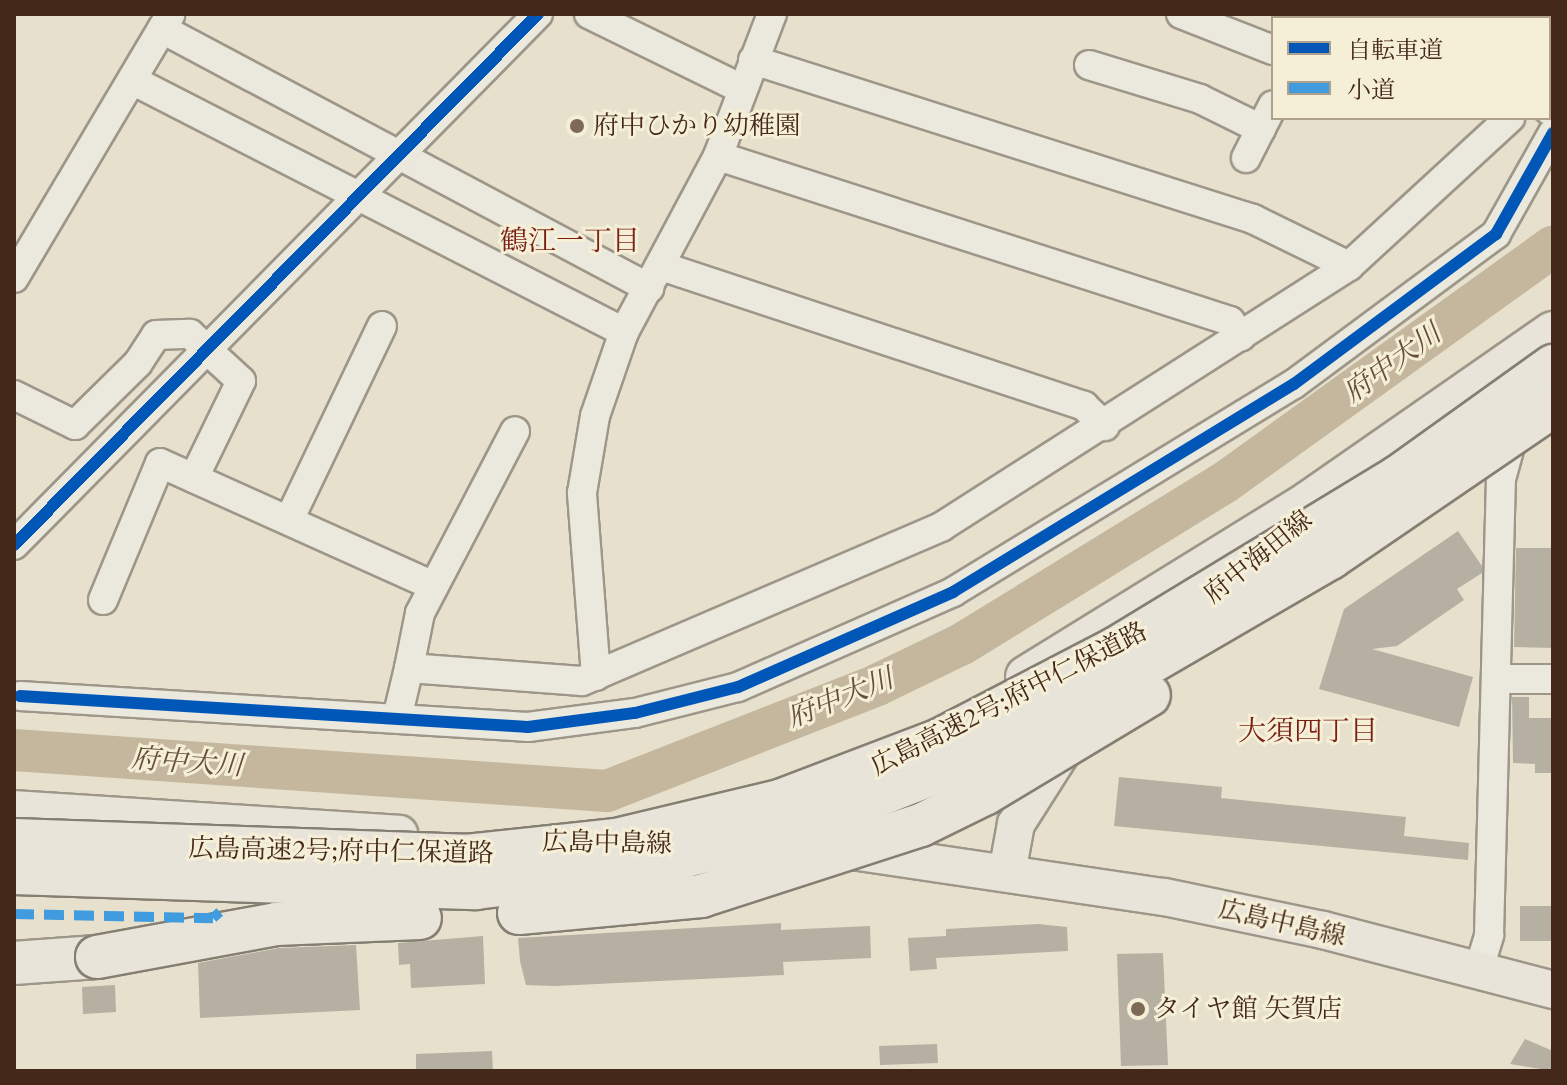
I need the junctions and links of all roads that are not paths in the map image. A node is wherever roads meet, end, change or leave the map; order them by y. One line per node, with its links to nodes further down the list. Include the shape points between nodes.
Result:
1 (538, 14): 14 (street)
2 (589, 14): 10 (street)
3 (772, 14): 7 (street)
4 (1181, 14): 6 (street)
5 (166, 22): 9 (street); 14 (street)
6 (1271, 49)
7 (753, 60): 10 (street); 18 (street, via 1253,219)
8 (1089, 65): 11 (street)
9 (132, 80): 17 (street); 20 (street)
10 (740, 88): 15 (street)
11 (1267, 117): 16 (street)
12 (1508, 120): 18 (street)
13 (1553, 133): 43 (street, via 1496,234 1294,384 953,592 738,687 635,713 528,727)
14 (398, 155): 17 (street); 19 (street)
15 (718, 156): 19 (street); 24 (street, via 1230,321)
16 (1246, 158)
17 (359, 195): 22 (street); 26 (street)
18 (1349, 266): 24 (street)
19 (655, 277): 22 (street); 30 (street, via 1084,406)
20 (14, 278)
21 (382, 326): 34 (street)
22 (624, 332): 39 (street, via 595,416 582,493)
23 (1553, 333): 46 (highway, via 1310,502 955,721 771,811)
24 (1241, 337): 30 (street)
25 (1553, 342): 27 (main road, 府中海田線)
26 (207, 349): 28 (street, via 190,334 156,335 138,363 75,425); 33 (street, via 241,381); 35 (street)
27 (1534, 368): 40 (street, via 1501,479); 45 (highway, 広島高速2号;府中仁保道路, bridge, via 1386,485 1115,649 940,740 780,801 616,840 466,856); 49 (main road, 府中海田線, via 1215,586 1044,773 1016,824)
28 (14, 395)
29 (1553, 406): 32 (highway, 広島高速2号;府中仁保道路, bridge)
30 (1105, 426): 39 (street, via 941,527)
31 (515, 431): 36 (street)
32 (1496, 448): 48 (highway, 広島高速2号;府中仁保道路, bridge, via 1330,558 1040,724 875,799 773,834 638,868 476,888); 50 (highway, bridge, via 1388,536 1261,624 986,793 921,825 701,896 491,915 276,924 97,957)
33 (194, 478): 34 (street); 37 (street, via 160,463)
34 (289, 520): 36 (street)
35 (14, 545)
36 (434, 586): 38 (street, via 420,613)
37 (103, 600)
38 (409, 668): 39 (street, via 582,681); 43 (street)
39 (596, 676)
40 (1496, 679): 41 (street); 51 (street, via 1489,935)
41 (1553, 679)
42 (20, 696): 43 (street)
43 (397, 718)
44 (14, 809): 46 (main road, 広島中島線, via 495,840)
45 (14, 840)
46 (677, 845): 49 (main road, 広島中島線, via 808,847)
47 (14, 861): 49 (main road, 広島中島線, via 240,882)
48 (14, 873)
49 (1007, 873): 51 (main road, 広島中島線, via 1323,930)
50 (14, 963)
51 (1478, 972): 52 (main road, 広島中島線)
52 (1553, 990)

